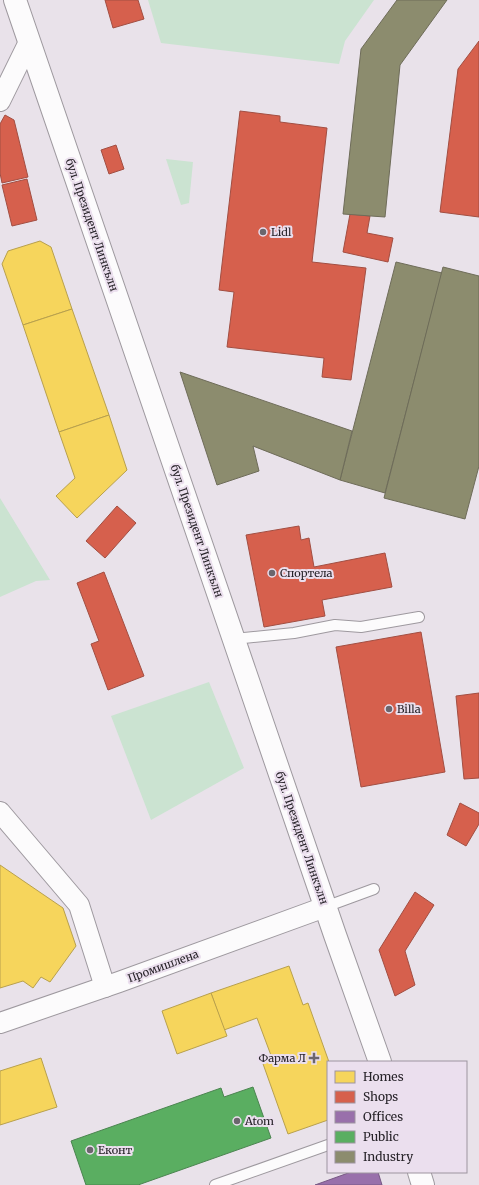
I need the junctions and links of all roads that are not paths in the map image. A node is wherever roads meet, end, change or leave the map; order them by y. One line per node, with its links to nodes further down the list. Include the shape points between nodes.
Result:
1 (15, 0): 2 (street, бул. Президент Линкълн)
2 (29, 42): 3 (street); 5 (street, бул. Президент Линкълн)
3 (0, 101)
4 (419, 617): 5 (lane, via 361,627 335,625 294,633)
5 (234, 639): 8 (street, бул. Президент Линкълн)
6 (0, 812): 9 (street, via 79,904)
7 (374, 889): 8 (lane)
8 (325, 907): 9 (street, Промишлена); 11 (street, бул. Президент Линкълн)
9 (105, 987): 10 (street, Промишлена)
10 (0, 1023)
11 (380, 1061)
12 (327, 1145): 14 (lane)
13 (419, 1173): 15 (street)
14 (215, 1185)
15 (423, 1185)

